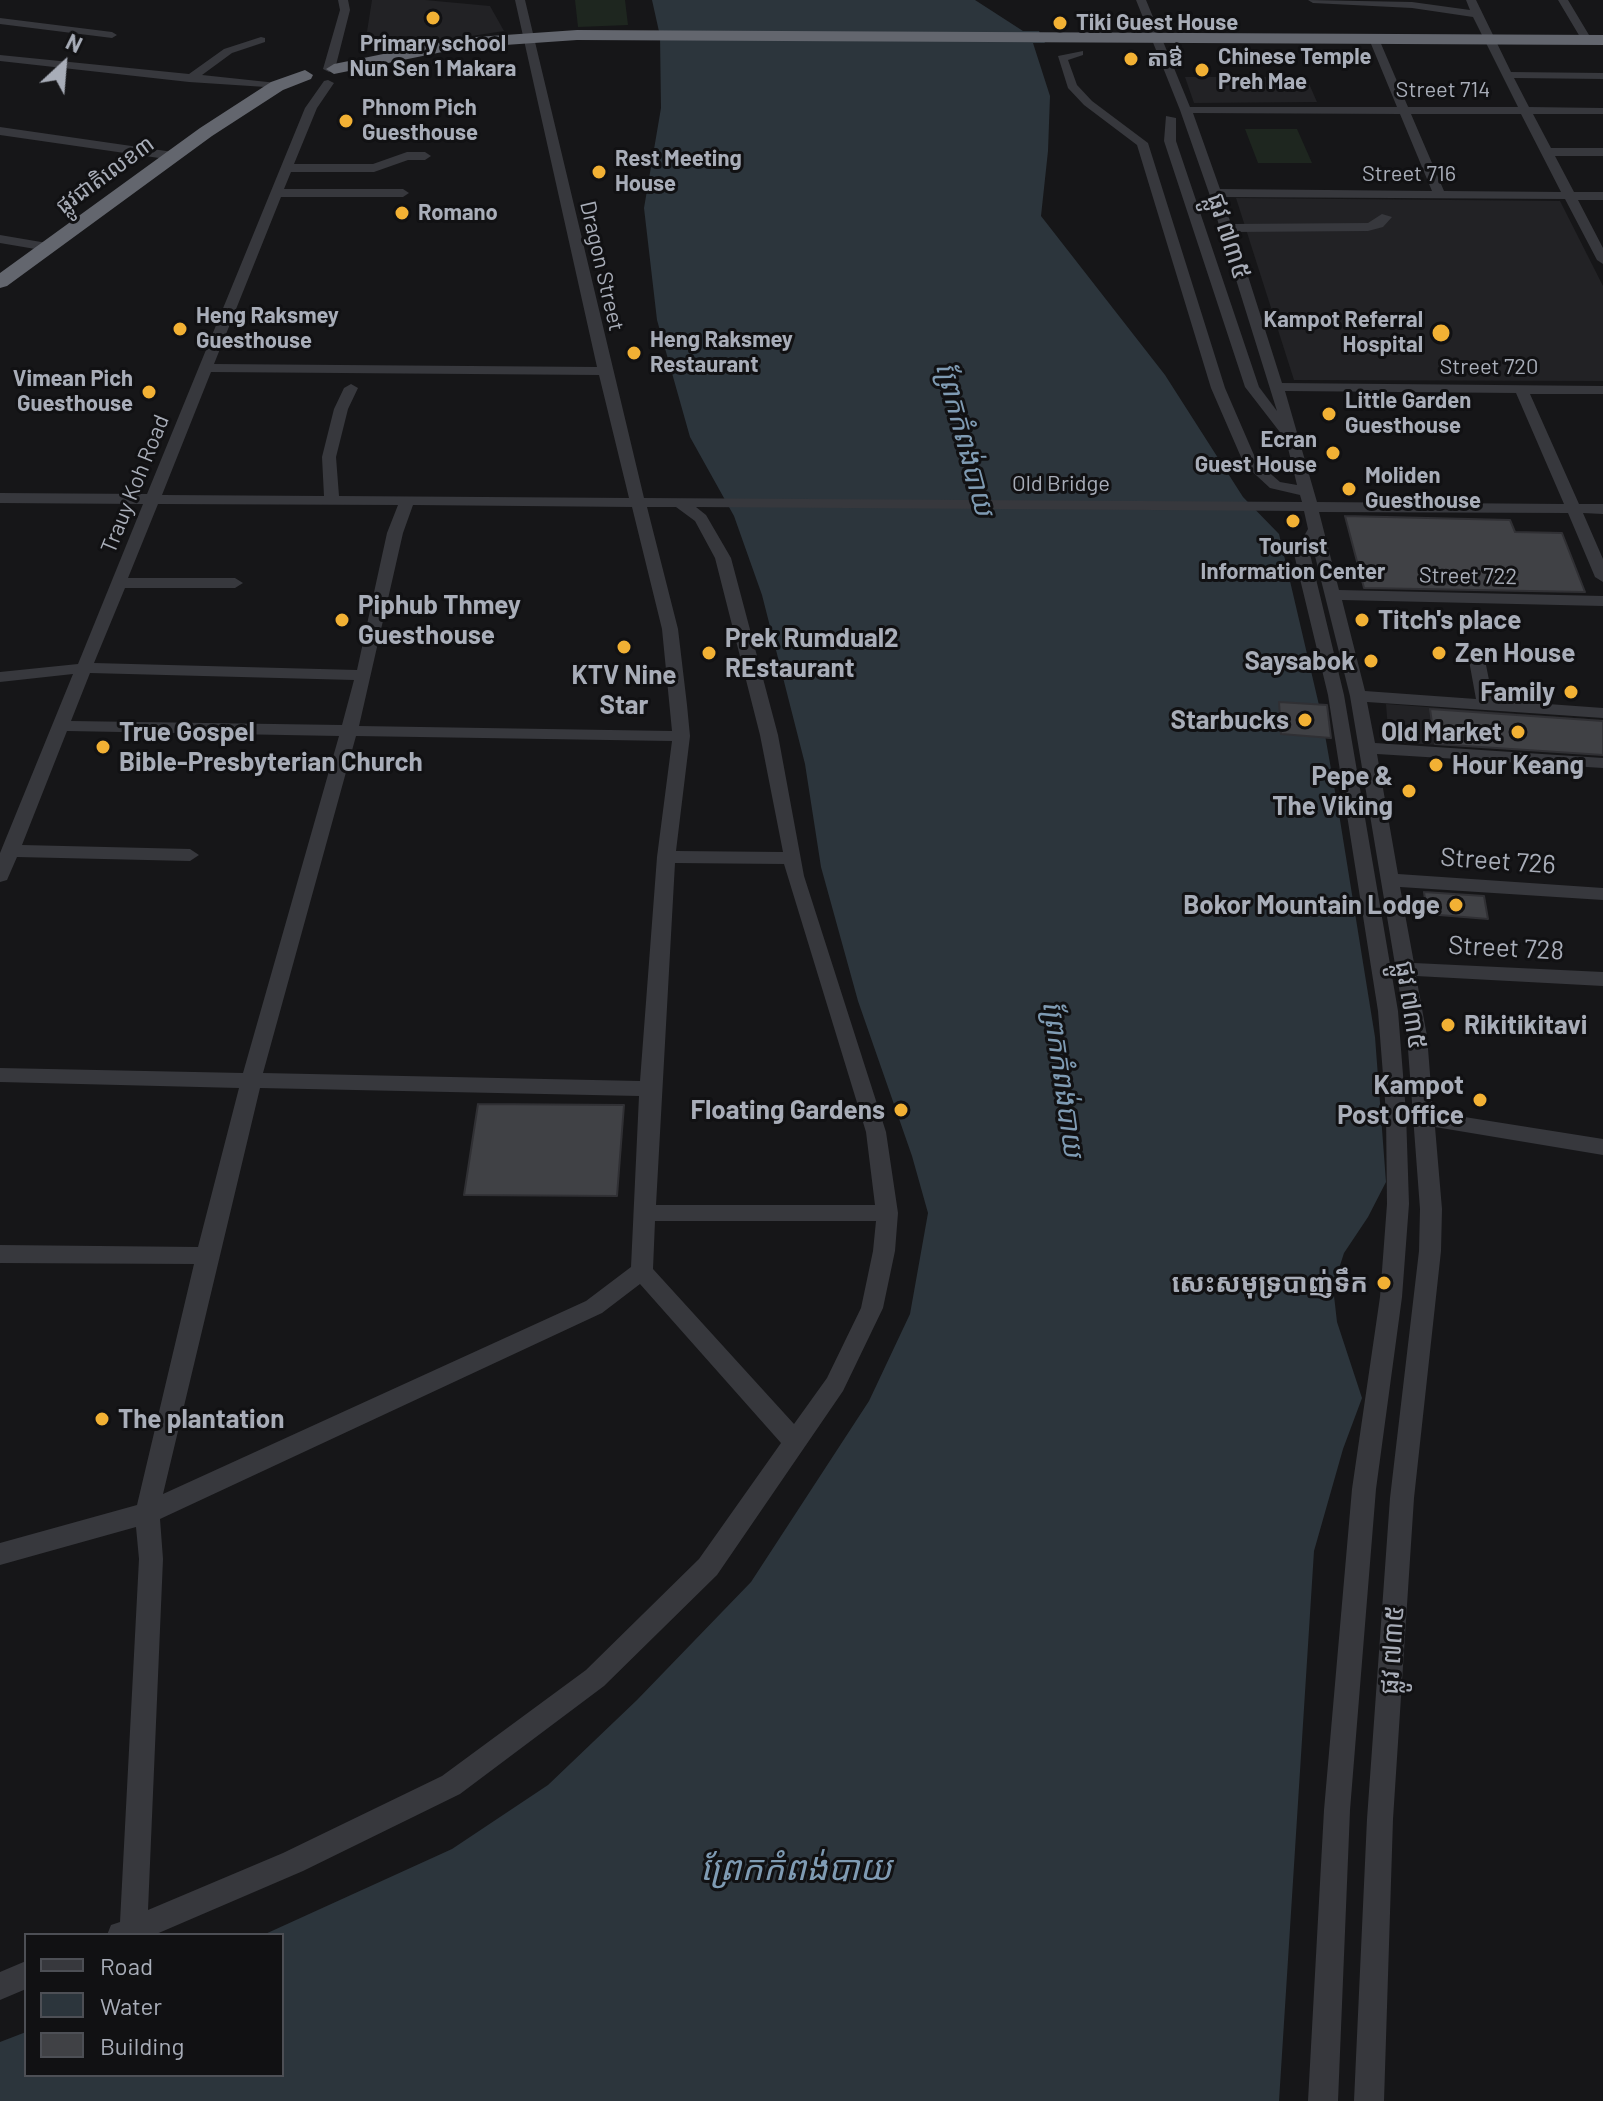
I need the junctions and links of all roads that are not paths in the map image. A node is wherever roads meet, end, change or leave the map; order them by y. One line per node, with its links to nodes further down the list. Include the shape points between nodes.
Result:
1 (343, 0): 20 (street, Trauy Koh Road, via 345,10)
2 (520, 0): 11 (street, Dragon Street)
3 (1141, 0): 12 (street, ផ្លូវ ៧៣៥)
4 (1313, 0): 7 (street)
5 (1471, 0): 7 (street)
6 (1563, 0): 16 (street)
7 (1477, 14): 14 (street)
8 (6, 22): 9 (street); 10 (street)
9 (0, 33)
10 (112, 35)
11 (528, 37): 17 (highway, ផ្លូវជាតិលេខ៣); 20 (highway, ផ្លូវជាតិលេខ៣, via 375,59); 49 (street, Dragon Street)
12 (1156, 38): 13 (highway, ផ្លូវជាតិលេខ៣); 17 (highway, ផ្លូវជាតិលេខ៣); 25 (street, ផ្លូវ ៧៣៥)
13 (1374, 39): 14 (highway, ផ្លូវជាតិលេខ៣); 26 (street)
14 (1488, 39): 16 (highway, ផ្លូវជាតិលេខ៣); 19 (street)
15 (261, 40): 22 (street, via 223,54)
16 (1595, 40)
17 (1076, 46): 58 (street, via 1062,58 1072,86 1142,143 1218,388 1251,464 1275,485)
18 (0, 58): 22 (street)
19 (1508, 75): 21 (street); 27 (street)
20 (322, 76): 23 (highway, ផ្លូវជាតិលេខ៣); 24 (highway, ផ្លូវជាតិលេខ៣); 35 (street, Trauy Koh Road)
21 (1603, 76)
22 (189, 79): 23 (street)
23 (277, 86): 24 (highway, ផ្លូវជាតិលេខ៣)
24 (239, 110): 33 (highway, ផ្លូវជាតិលេខ៣)
25 (1186, 110): 26 (street, Street 714); 38 (street, ផ្លូវ ៧៣៥)
26 (1404, 110): 27 (street, Street 714); 39 (street)
27 (1525, 110): 28 (street, Street 714); 31 (street)
28 (1603, 111)
29 (1170, 118): 54 (street, via 1170,141 1252,387)
30 (0, 131): 33 (street)
31 (1547, 152): 32 (street); 40 (street)
32 (1603, 152)
33 (173, 156): 45 (highway, ផ្លូវជាតិលេខ៣)
34 (425, 156): 35 (street, via 407,156 374,168)
35 (287, 168): 36 (street, Trauy Koh Road)
36 (276, 193): 37 (street); 48 (street, Trauy Koh Road)
37 (403, 193)
38 (1215, 193): 39 (street, Street 716); 43 (street, ផ្លូវ ៧៣៥)
39 (1439, 194): 40 (street, Street 716)
40 (1570, 196): 41 (street, Street 716); 46 (street)
41 (1603, 196)
42 (1386, 217): 43 (street, via 1368,227)
43 (1227, 228): 50 (street, ផ្លូវ ៧៣៥)
44 (0, 239): 45 (street)
45 (47, 247): 47 (highway, ផ្លូវជាតិលេខ៣)
46 (1603, 260)
47 (0, 282)
48 (206, 368): 49 (street); 56 (street, Trauy Koh Road)
49 (605, 371): 60 (street, Dragon Street)
50 (1279, 387): 52 (street, Street 720); 54 (street, ផ្លូវ ៧៣៥)
51 (351, 388): 57 (street, via 329,457)
52 (1521, 389): 53 (street, Street 720); 62 (street)
53 (1603, 390)
54 (1294, 442): 58 (street, ផ្លូវ ៧៣៥)
55 (0, 498): 56 (street, Old Bridge)
56 (153, 498): 57 (street, Old Bridge); 66 (street, Trauy Koh Road)
57 (332, 500): 59 (street, Old Bridge)
58 (1309, 500): 61 (street, Old Bridge, via 1285,507); 62 (street, Old Bridge); 64 (street, ផ្លូវ ៧៣៥)
59 (407, 501): 60 (street, Old Bridge); 72 (street, via 384,576)
60 (638, 503): 61 (street, Old Bridge); 79 (street, Dragon Street, via 670,629)
61 (687, 504): 85 (street, via 723,558 769,735)
62 (1573, 509): 63 (street, Old Bridge); 65 (street)
63 (1603, 509)
64 (1316, 529): 68 (street, ផ្លូវ ៧៣៥); 107 (street, via 1302,554 1336,695 1388,1011 1398,1204 1391,1297 1364,1489 1337,1810)
65 (1603, 577)
66 (119, 583): 67 (street); 71 (street, Trauy Koh Road)
67 (235, 583)
68 (1332, 595): 69 (street, Street 722); 74 (street, ផ្លូវ ៧៣៥)
69 (1603, 601)
70 (1476, 655): 75 (street)
71 (84, 668): 72 (street); 73 (street); 77 (street, Trauy Koh Road)
72 (364, 675): 78 (street)
73 (0, 677)
74 (1358, 696): 75 (street); 80 (street, ផ្លូវ ៧៣៥)
75 (1486, 706): 76 (street)
76 (1603, 713)
77 (61, 726): 78 (street); 82 (street, Trauy Koh Road)
78 (349, 732): 79 (street); 92 (street)
79 (681, 736): 84 (street, Dragon Street)
80 (1367, 748): 81 (street); 87 (street, ផ្លូវ ៧៣៥)
81 (1603, 763)
82 (10, 851): 83 (street); 86 (street, Trauy Koh Road)
83 (190, 855)
84 (666, 857): 85 (street); 93 (street, Dragon Street)
85 (793, 858): 97 (street, via 876,1132)
86 (0, 876)
87 (1390, 880): 88 (street, Street 726); 89 (street, ផ្លូវ ៧៣៥)
88 (1603, 894)
89 (1406, 969): 90 (street, Street 728); 94 (street, ផ្លូវ ៧៣៥)
90 (1603, 979)
91 (0, 1075): 92 (street)
92 (251, 1080): 93 (street); 99 (street)
93 (650, 1089): 96 (street, Dragon Street)
94 (1424, 1118): 95 (street); 108 (street, ផ្លូវ ៧៣៥, via 1430,1251 1402,1498 1380,1819)
95 (1603, 1147)
96 (644, 1213): 97 (street); 100 (street, Dragon Street)
97 (887, 1213): 101 (street, via 872,1308 835,1384)
98 (0, 1254): 99 (street)
99 (207, 1256): 102 (street)
100 (642, 1271): 101 (street); 102 (street, via 594,1307)
101 (796, 1443): 104 (street, via 708,1567 595,1678 451,1785 293,1862)
102 (147, 1513): 103 (street); 104 (street, via 151,1559)
103 (0, 1554)
104 (127, 1932)
105 (24, 1976): 106 (street)
106 (0, 1986)
107 (1323, 2101)
108 (1369, 2101)

